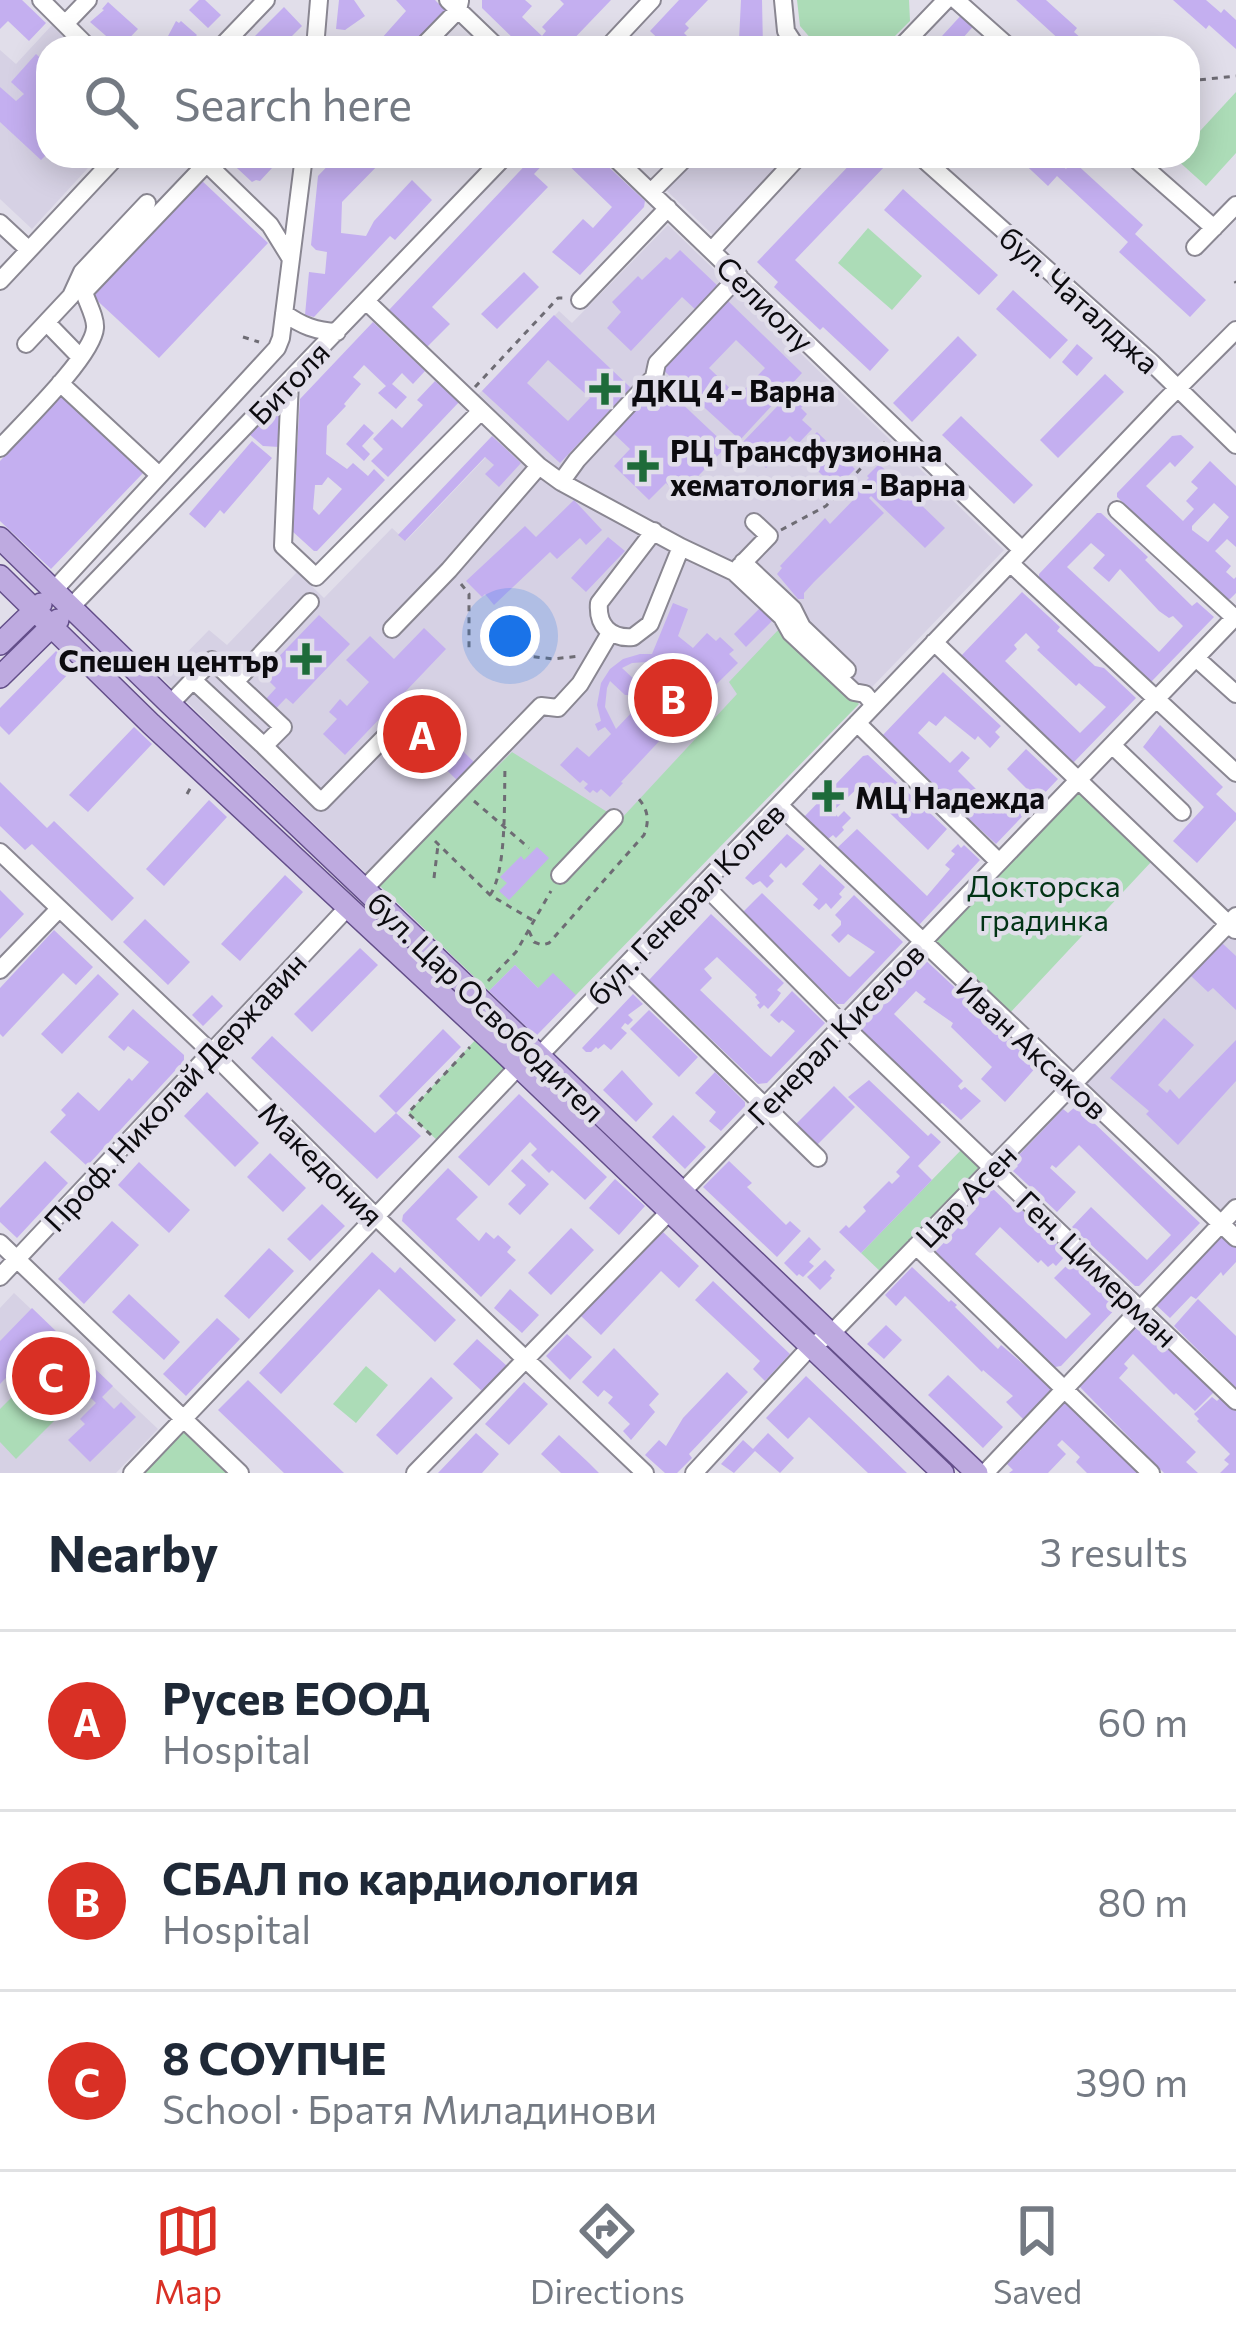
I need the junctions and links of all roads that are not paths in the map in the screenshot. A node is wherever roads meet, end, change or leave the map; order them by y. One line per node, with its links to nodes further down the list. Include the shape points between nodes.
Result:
1 (41, 0): 10 (street)
2 (88, 0): 10 (street)
3 (266, 0): 13 (street)
4 (319, 0): 14 (street)
5 (652, 0): 17 (street)
6 (920, 0): 11 (street)
7 (946, 0): 11 (street)
8 (956, 0): 19 (street)
9 (456, 3): 15 (street); 16 (street)
10 (65, 24): 12 (street)
11 (920, 27): 18 (street)
12 (77, 36)
13 (232, 36)
14 (316, 36)
15 (430, 36)
16 (487, 36)
17 (618, 36)
18 (911, 36)
19 (996, 36)
20 (106, 168): 37 (street)
21 (195, 168): 49 (street, via 84,292 95,328)
22 (212, 168): 39 (street, via 270,225)
23 (302, 168): 39 (street)
24 (494, 168): 43 (street, Битоля)
25 (626, 168): 30 (street, Селиолу)
26 (675, 168): 30 (street)
27 (788, 168): 38 (street)
28 (933, 168): 52 (street, бул. Чаталджа)
29 (1146, 168): 35 (street)
30 (651, 192): 33 (street, Селиолу)
31 (147, 203): 45 (street)
32 (1236, 205): 35 (street)
33 (668, 208): 38 (street, Селиолу); 42 (street)
34 (0, 223): 37 (street)
35 (1214, 228): 36 (street)
36 (1195, 247)
37 (29, 250): 41 (street)
38 (712, 250): 40 (street, Селиолу)
39 (291, 260): 44 (street)
40 (739, 276): 58 (street); 64 (street, Селиолу)
41 (0, 281)
42 (580, 300)
43 (367, 302): 47 (street, Битоля); 53 (street)
44 (284, 313): 47 (street); 57 (street, Битоля, via 273,356)
45 (47, 323): 48 (street); 49 (street)
46 (1236, 330): 52 (street, бул. Генерал Колев)
47 (337, 332): 50 (street, Битоля)
48 (26, 344)
49 (80, 357): 51 (street)
50 (290, 380): 53 (street, via 283,546 316,577); 69 (street, Битоля)
51 (60, 383): 55 (street); 57 (street)
52 (1177, 388): 54 (street, бул. Чаталджа); 64 (street, бул. Генерал Колев)
53 (481, 411): 56 (street)
54 (1236, 445)
55 (0, 448)
56 (539, 466): 58 (street); 72 (street)
57 (159, 475): 67 (street, Битоля)
58 (561, 482): 61 (street)
59 (1117, 510): 71 (street)
60 (754, 522): 65 (street, via 769,536)
61 (654, 531): 63 (street); 73 (street, via 599,603)
62 (0, 538): 67 (main road, бул. Цар Освободител)
63 (681, 547): 65 (street); 73 (street, via 645,630)
64 (1016, 556): 74 (street, бул. Генерал Колев); 82 (street, Селиолу)
65 (739, 567): 83 (street, via 790,633)
66 (0, 576): 70 (main road, бул. Цар Освободител)
67 (54, 590): 69 (main road, бул. Цар Освободител); 70 (main road)
68 (310, 602): 79 (street)
69 (71, 607): 70 (main road); 84 (main road, бул. Цар Освободител)
70 (43, 618): 75 (main road); 77 (main road); 86 (main road, бул. Цар Освободител)
71 (1235, 618): 76 (street, Генерал Киселов)
72 (392, 629)
73 (608, 637): 98 (street, Проф. Николай Державин, via 558,708 542,706)
74 (934, 642): 83 (street, бул. Генерал Колев); 90 (street)
75 (0, 644)
76 (1196, 658): 80 (street); 82 (street, Генерал Киселов)
77 (0, 677)
78 (193, 680): 79 (street, via 212,660); 84 (street); 88 (street)
79 (235, 682): 88 (street, via 283,727)
80 (1236, 694)
81 (422, 699): 88 (street, via 321,802)
82 (1156, 699): 87 (street, Генерал Киселов); 89 (street, Селиолу)
83 (869, 700): 85 (street, бул. Генерал Колев)
84 (170, 704): 86 (main road); 98 (main road, бул. Цар Освободител)
85 (857, 723): 91 (street, бул. Генерал Колев); 95 (street)
86 (151, 724): 98 (main road, бул. Цар Освободител)
87 (1112, 745): 90 (street, Генерал Киселов); 92 (street)
88 (265, 746)
89 (1236, 773)
90 (1077, 781): 95 (street, Генерал Киселов); 100 (street)
91 (778, 805): 97 (street, бул. Генерал Колев); 101 (street, Иван Аксаков)
92 (1182, 812)
93 (614, 818): 96 (street)
94 (0, 852): 99 (street, Македония)
95 (999, 862): 101 (street, Генерал Киселов)
96 (560, 875)
97 (703, 884): 102 (street, бул. Генерал Колев); 104 (street, Ген. Цимерман)
98 (356, 897): 105 (street, Проф. Николай Державин); 106 (main road, бул. Цар Освободител, via 475,995); 106 (main road, бул. Цар Освободител, via 483,1032)
99 (58, 908): 103 (street); 105 (street, Македония)
100 (1234, 923): 107 (street, Цар Асен)
101 (922, 942): 104 (street, Генерал Киселов); 107 (street, Иван Аксаков)
102 (623, 968): 106 (street, бул. Генерал Колев); 108 (street)
103 (0, 970)
104 (843, 1025): 108 (street, Генерал Киселов); 110 (street, Ген. Цимерман)
105 (211, 1052): 113 (street, Македония); 118 (street, Проф. Николай Державин)
106 (529, 1061): 111 (main road, бул. Цар Освободител); 113 (street, бул. Генерал Колев)
107 (1073, 1084): 110 (street, Цар Асен); 114 (street, Иван Аксаков)
108 (765, 1106): 109 (street); 111 (street, Генерал Киселов)
109 (818, 1158)
110 (992, 1167): 117 (street, Цар Асен); 120 (street, Ген. Цимерман)
111 (677, 1201): 121 (main road, бул. Цар Освободител); 122 (main road, бул. Цар Освободител); 123 (street, Генерал Киселов)
112 (1236, 1208): 114 (street)
113 (376, 1216): 123 (street, Македония); 126 (street, бул. Генерал Колев)
114 (1221, 1224): 115 (street, Иван Аксаков); 120 (street)
115 (1236, 1238)
116 (0, 1243): 118 (street)
117 (916, 1246): 121 (street, Цар Асен); 124 (street)
118 (17, 1259): 119 (street, Проф. Николай Державин); 126 (street)
119 (0, 1276)
120 (1142, 1310): 124 (street); 125 (street, Ген. Цимерман)
121 (831, 1334): 122 (street, Цар Асен); 133 (main road, бул. Цар Освободител)
122 (811, 1346): 131 (street, Цар Асен); 132 (main road, бул. Цар Освободител)
123 (526, 1360): 129 (street, Генерал Киселов); 130 (street, Македония)
124 (1066, 1389): 133 (street); 134 (street)
125 (1236, 1400)
126 (184, 1419): 127 (street, бул. Генерал Колев); 128 (street)
127 (132, 1473)
128 (240, 1473)
129 (415, 1473)
130 (646, 1473)
131 (694, 1473)
132 (943, 1473)
133 (981, 1473)
134 (1151, 1473)

